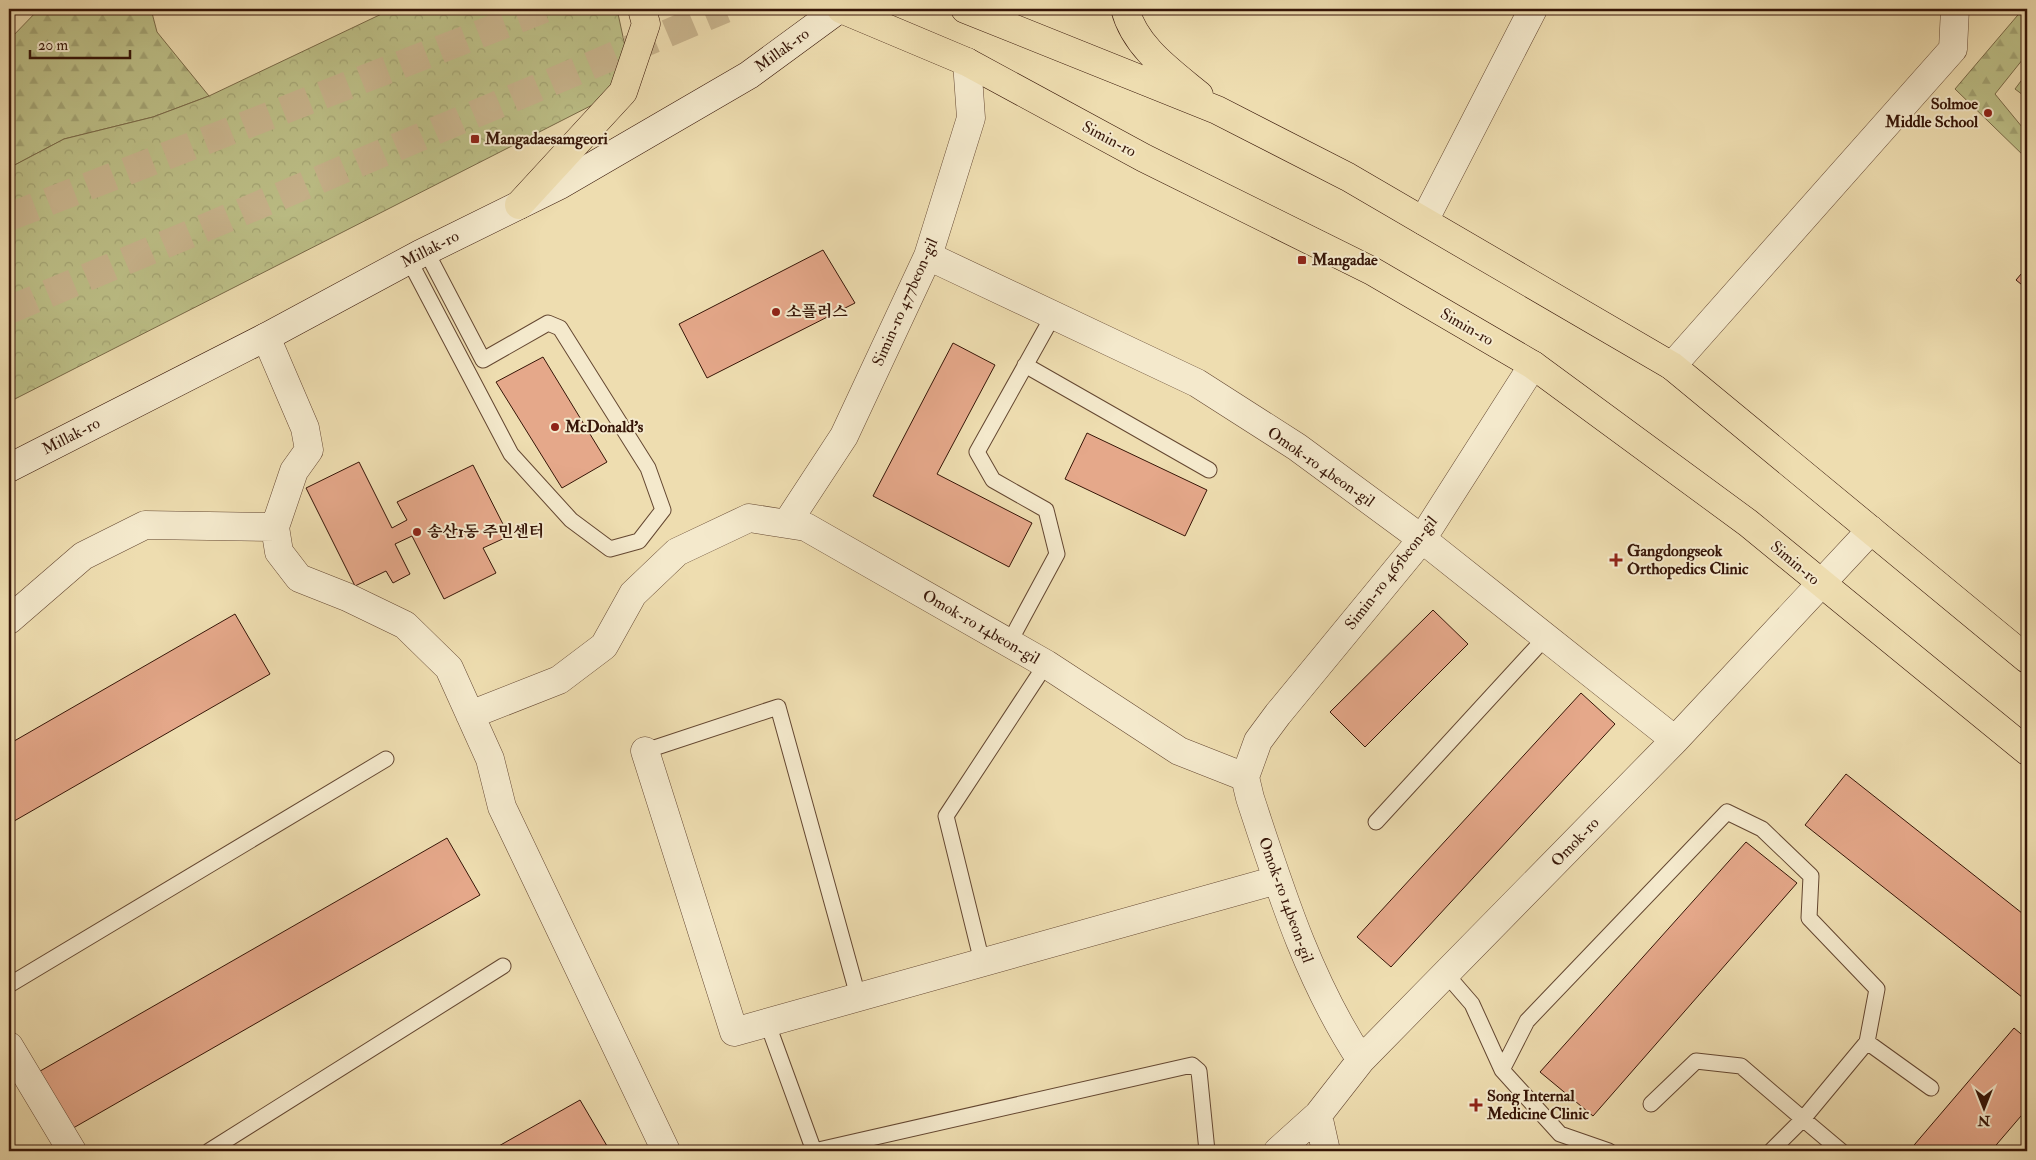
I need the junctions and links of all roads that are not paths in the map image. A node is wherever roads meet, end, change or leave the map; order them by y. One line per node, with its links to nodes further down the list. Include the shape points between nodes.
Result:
1 (642, 9): 9 (main road, via 646,24 623,92)
2 (840, 9): 7 (main road, Simin-ro); 9 (street, Millak-ro, via 749,75)
3 (965, 9): 8 (main road)
4 (1124, 9): 8 (main road, via 1138,38 1152,55)
5 (1533, 9): 10 (street)
6 (1955, 9): 17 (street, via 1954,49)
7 (967, 62): 12 (street, Simin-ro 477beon-gil, via 971,118); 16 (main road, Simin-ro, via 1144,158 1372,271)
8 (1217, 110): 10 (main road, via 1348,177)
9 (519, 205): 11 (street, Millak-ro)
10 (1424, 221): 17 (main road)
11 (417, 255): 11 (lane, via 511,454 571,520 610,550 639,540 663,510 648,468 560,328 548,324 483,360); 14 (street, Millak-ro)
12 (928, 256): 13 (street, Omok-ro 4beon-gil); 20 (street, Simin-ro 477beon-gil, via 844,436)
13 (1054, 314): 15 (lane); 23 (street, Omok-ro 4beon-gil, via 1197,383 1297,447)
14 (266, 337): 18 (street, Millak-ro); 21 (street, via 305,428 309,450 294,471)
15 (1025, 365): 19 (lane); 27 (lane, via 977,452 993,480 1046,510 1057,554)
16 (1533, 365): 23 (street, Simin-ro 465beon-gil); 24 (main road, Simin-ro, via 1748,523)
17 (1672, 366): 22 (main road)
18 (9, 468)
19 (1209, 470)
20 (787, 523): 27 (street, Omok-ro 14beon-gil, via 806,527); 30 (street, Omok-ro 14beon-gil, via 749,518 677,552 633,594 604,646 559,680)
21 (275, 527): 25 (street, via 145,525 83,556); 30 (street, via 279,552 299,578 404,625 449,668)
22 (1871, 530): 24 (street, Omok-ro); 28 (main road)
23 (1422, 539): 26 (street, Omok-ro 4beon-gil); 35 (street, Simin-ro 465beon-gil, via 1278,714 1258,741)
24 (1819, 584): 31 (street, Omok-ro); 33 (main road, Simin-ro)
25 (9, 620)
26 (1545, 638): 31 (street, Omok-ro 4beon-gil); 36 (lane)
27 (1010, 643): 29 (street, Omok-ro 14beon-gil)
28 (2027, 659)
29 (1046, 664): 35 (street, Omok-ro 14beon-gil, via 1179,752); 38 (lane, via 946,816)
30 (470, 715): 54 (street, via 490,759 502,807)
31 (1675, 740): 40 (street, Omok-ro)
32 (645, 751): 42 (lane, via 778,707); 43 (street, via 734,1032)
33 (2027, 751)
34 (386, 759): 41 (lane)
35 (1245, 776): 37 (street, Omok-ro 14beon-gil)
36 (1376, 822)
37 (1277, 880): 38 (street); 46 (street, Omok-ro 14beon-gil, via 1299,942 1338,1026)
38 (982, 962): 42 (street)
39 (503, 966): 53 (lane)
40 (1446, 974): 46 (street, Omok-ro); 47 (lane, via 1472,1004)
41 (9, 985)
42 (858, 996): 43 (street)
43 (767, 1022): 55 (lane, via 814,1151 1192,1065 1199,1071)
44 (1867, 1042): 47 (lane, via 1877,989 1809,918 1811,876 1762,829 1726,812 1527,1021); 48 (lane); 51 (lane)
45 (9, 1046): 52 (street)
46 (1361, 1060): 50 (street, Omok-ro)
47 (1502, 1070): 58 (lane, via 1560,1134)
48 (1931, 1088)
49 (1651, 1104): 51 (lane, via 1696,1061 1741,1066)
50 (1318, 1115): 56 (street, Omok-ro); 57 (street)
51 (1803, 1119): 59 (lane); 60 (lane)
52 (72, 1151)
53 (209, 1151)
54 (666, 1151)
55 (1207, 1151)
56 (1278, 1151)
57 (1326, 1151)
58 (1610, 1151)
59 (1771, 1151)
60 (1840, 1151)

